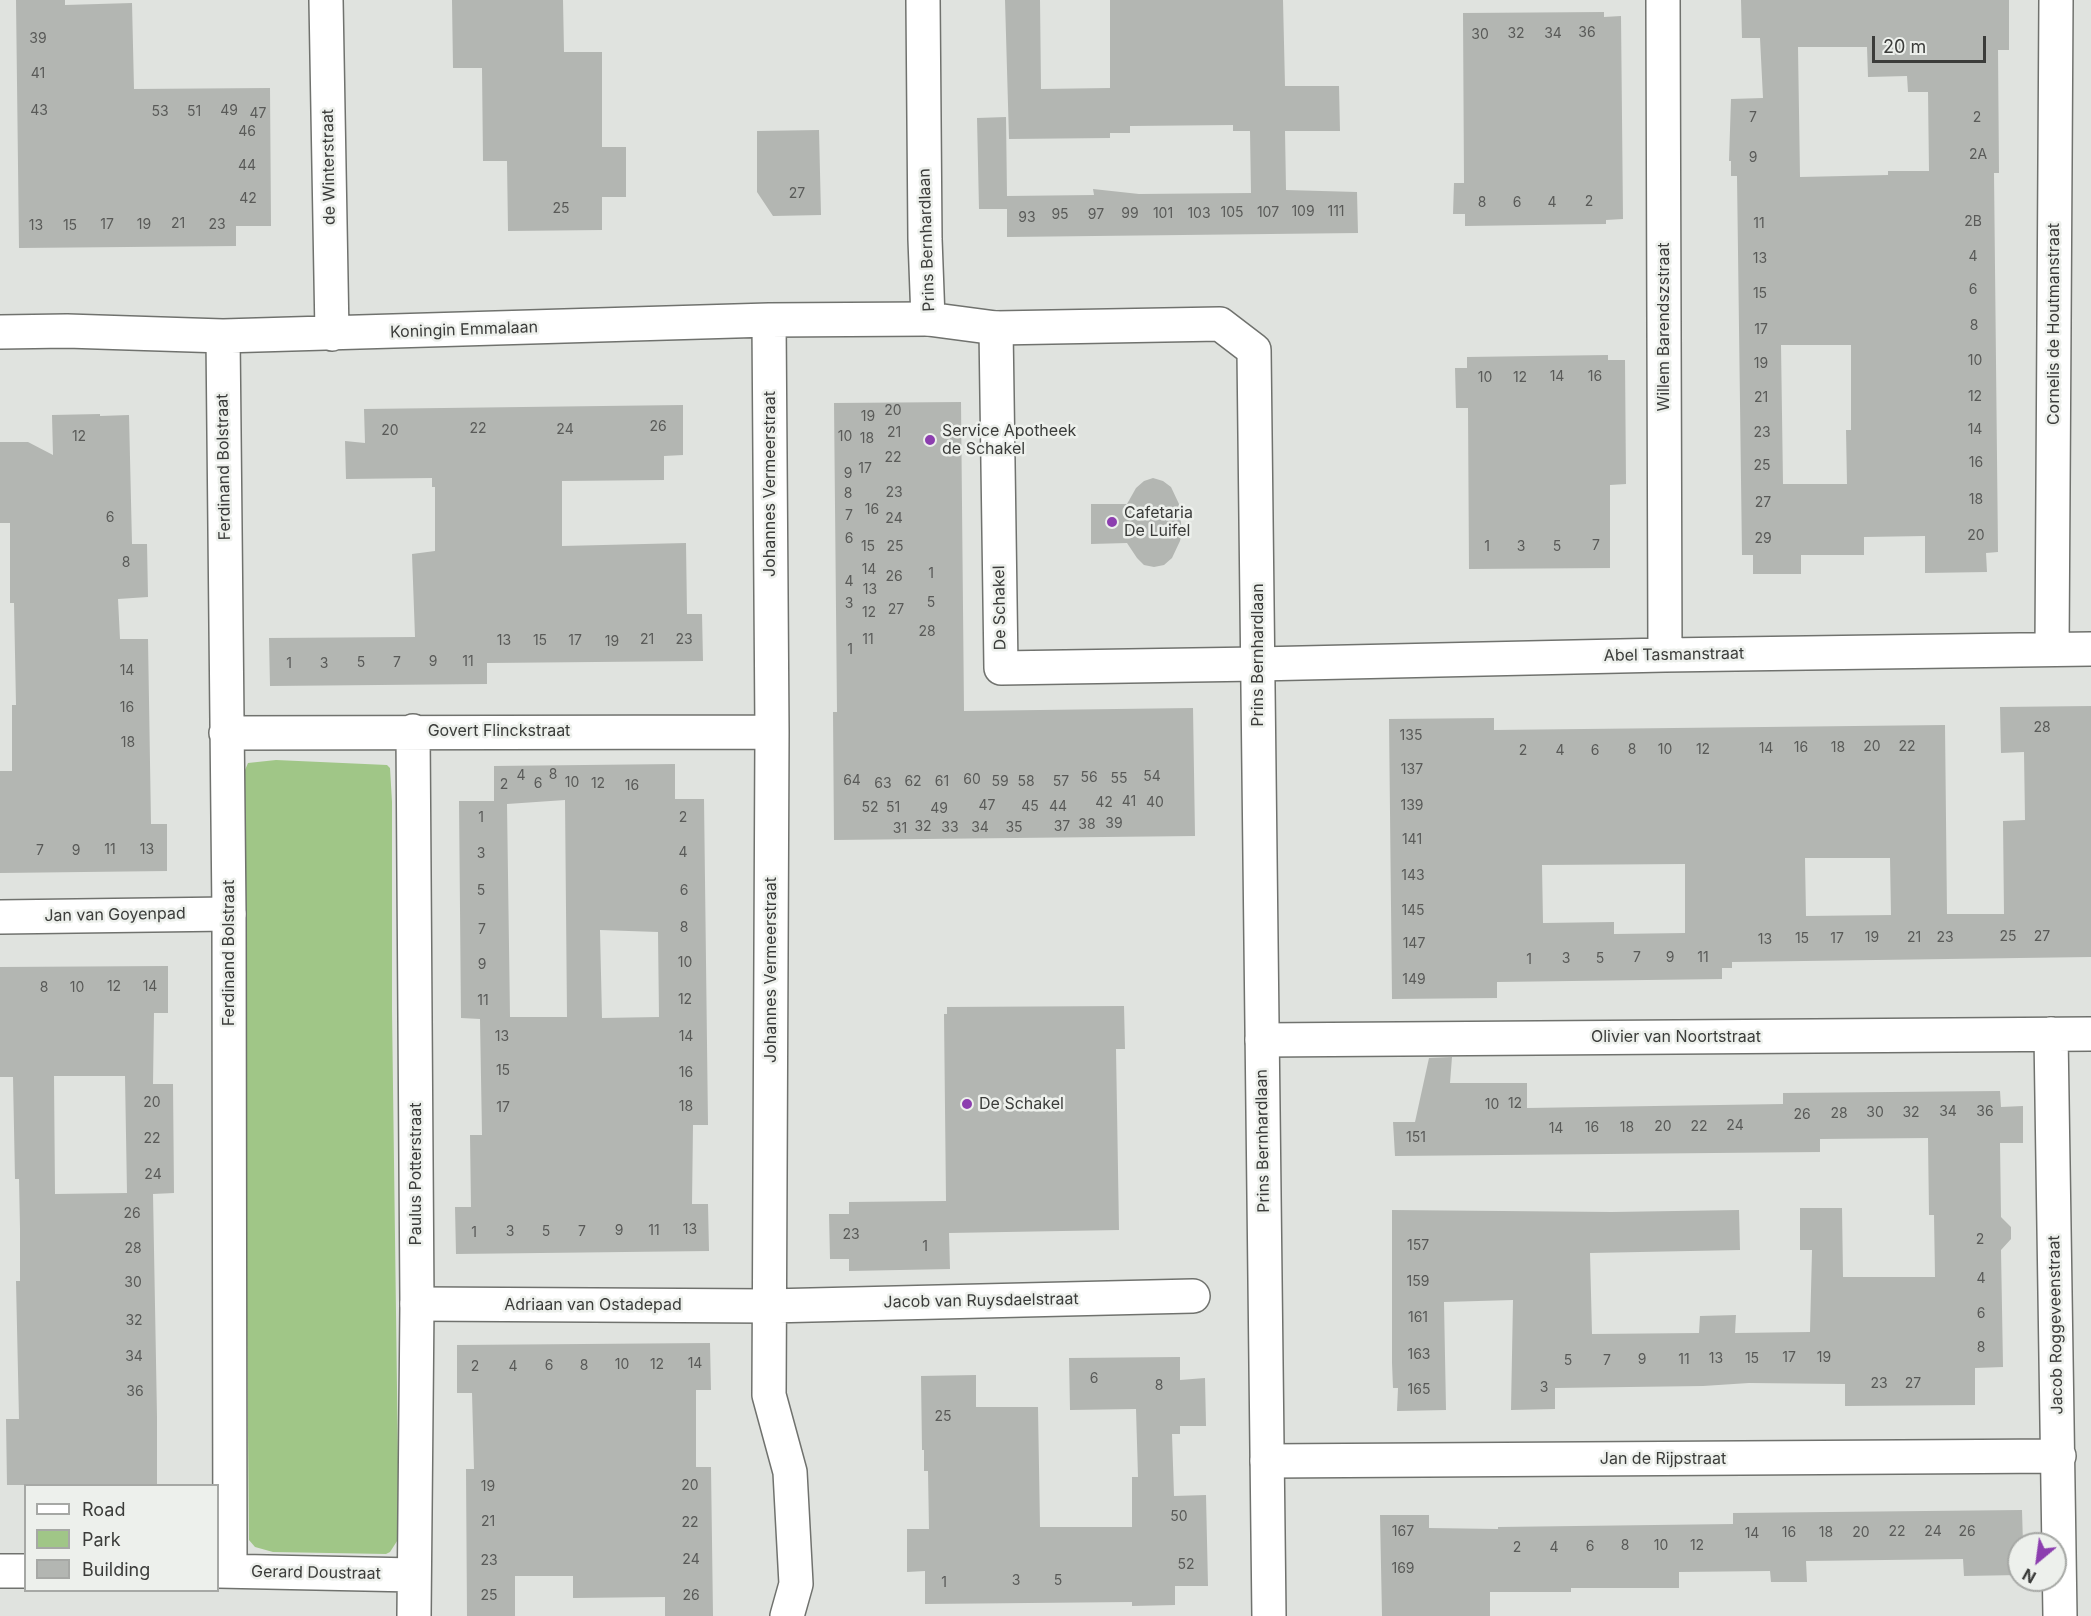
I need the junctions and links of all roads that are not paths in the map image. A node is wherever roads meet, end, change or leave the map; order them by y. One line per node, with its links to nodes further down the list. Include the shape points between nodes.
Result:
1 (326, 0): 9 (street, de Winterstraat)
2 (923, 0): 5 (street, Prins Bernhardlaan)
3 (1663, 0): 13 (street, Willem Barendszstraat)
4 (2056, 0): 11 (street, Cornelis de Houtmanstraat)
5 (928, 319): 6 (street, Koningin Emmalaan); 7 (street, Prins Bernhardlaan)
6 (769, 320): 9 (street, Koningin Emmalaan); 16 (street, Johannes Vermeerstraat)
7 (996, 328): 14 (street, Prins Bernhardlaan, via 1220,324 1254,350); 14 (street, De Schakel, via 1001,668)
8 (0, 332): 10 (street, Koningin Emmalaan)
9 (332, 334): 10 (street, Koningin Emmalaan)
10 (223, 336): 17 (street, Ferdinand Bolstraat)
11 (2052, 649): 12 (street, Abel Tasmanstraat); 13 (street, Abel Tasmanstraat)
12 (2091, 650)
13 (1665, 655): 14 (street, Abel Tasmanstraat)
14 (1257, 664): 22 (street, Prins Bernhardlaan)
15 (413, 731): 16 (street, Govert Flinckstraat); 17 (street, Govert Flinckstraat); 24 (street, Paulus Potterstraat)
16 (772, 732): 25 (street, Johannes Vermeerstraat)
17 (226, 733): 18 (street, Ferdinand Bolstraat)
18 (229, 914): 19 (street, Jan van Goyenpad); 30 (street, Ferdinand Bolstraat)
19 (0, 917)
20 (2051, 1034): 21 (street, Olivier van Noortstraat); 22 (street, Olivier van Noortstraat); 26 (street, Jacob Roggeveenstraat)
21 (2091, 1034)
22 (1262, 1040): 27 (street, Prins Bernhardlaan)
23 (1193, 1296): 25 (street, Jacob van Ruysdaelstraat)
24 (417, 1304): 25 (street, Adriaan van Ostadepad); 31 (street, Paulus Potterstraat)
25 (769, 1306): 33 (street, Johannes Vermeerstraat, via 769,1395 790,1472 796,1584)
26 (2059, 1456): 27 (street, Jan de Rijpstraat); 35 (street, Jacob Roggeveenstraat)
27 (1267, 1461): 34 (street, Prins Bernhardlaan)
28 (0, 1571): 29 (street)
29 (24, 1571)
30 (224, 1571): 31 (street, Gerard Doustraat)
31 (414, 1575): 32 (street, Paulus Potterstraat)
32 (414, 1616)
33 (787, 1616)
34 (1269, 1616)
35 (2060, 1616)

